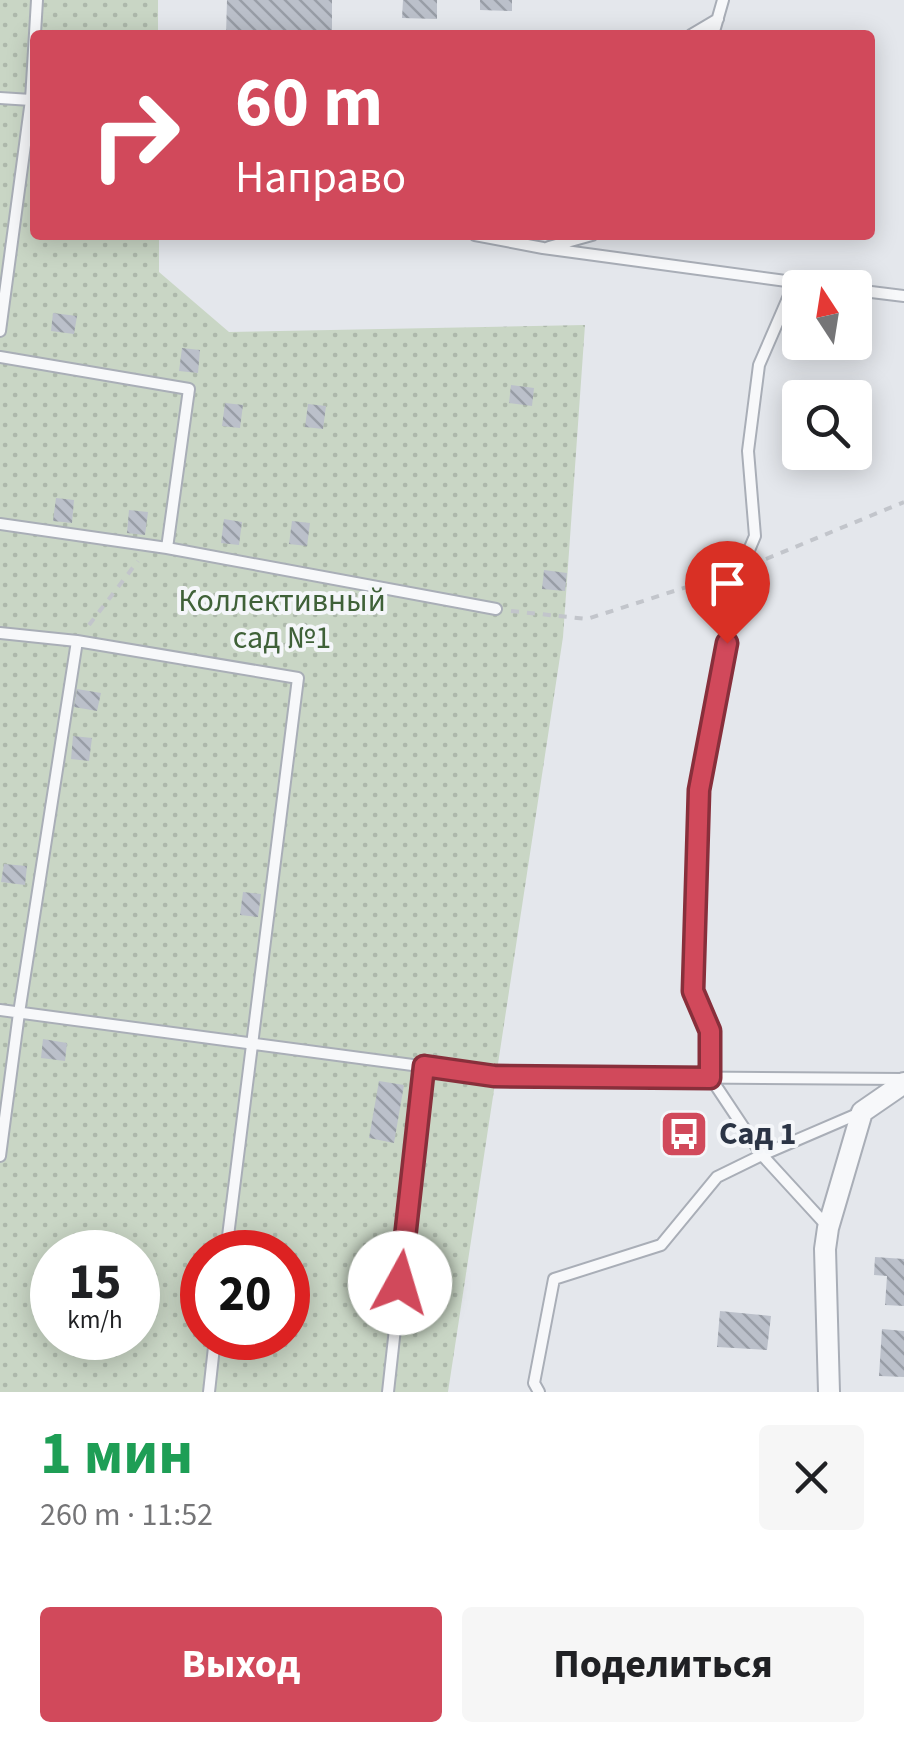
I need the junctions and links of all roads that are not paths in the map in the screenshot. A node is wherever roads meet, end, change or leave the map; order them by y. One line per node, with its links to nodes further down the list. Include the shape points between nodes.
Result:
1 (36, 0): 4 (lane)
2 (723, 0): 3 (lane)
3 (718, 19): 5 (lane); 6 (lane)
4 (34, 30)
5 (699, 30)
6 (715, 30)
7 (0, 98): 8 (lane)
8 (30, 100)
9 (30, 107): 17 (lane)
10 (501, 240): 12 (lane)
11 (573, 240): 12 (lane)
12 (543, 248): 13 (lane)
13 (782, 280)
14 (872, 292): 15 (lane)
15 (904, 296)
16 (782, 312): 28 (lane, via 759,366 748,450 755,536 740,569 699,790 693,991 710,1031)
17 (0, 331)
18 (0, 357): 20 (lane, via 188,388)
19 (0, 524): 20 (lane)
20 (167, 548): 21 (lane)
21 (496, 609)
22 (0, 633): 23 (lane)
23 (77, 641): 25 (lane); 26 (lane, via 298,678)
24 (0, 1010): 25 (lane)
25 (20, 1013): 26 (lane); 32 (lane)
26 (252, 1043): 27 (lane); 34 (lane)
27 (424, 1066): 28 (lane, via 494,1076); 37 (lane)
28 (710, 1078): 29 (lane); 31 (lane)
29 (904, 1081): 30 (street)
30 (862, 1112): 31 (lane); 33 (street)
31 (762, 1155): 33 (lane); 38 (lane, via 717,1177 661,1245 554,1280 534,1382)
32 (0, 1156)
33 (828, 1228): 39 (street)
34 (229, 1230)
35 (213, 1360): 36 (lane)
36 (209, 1392)
37 (388, 1392)
38 (539, 1392)
39 (830, 1392)

